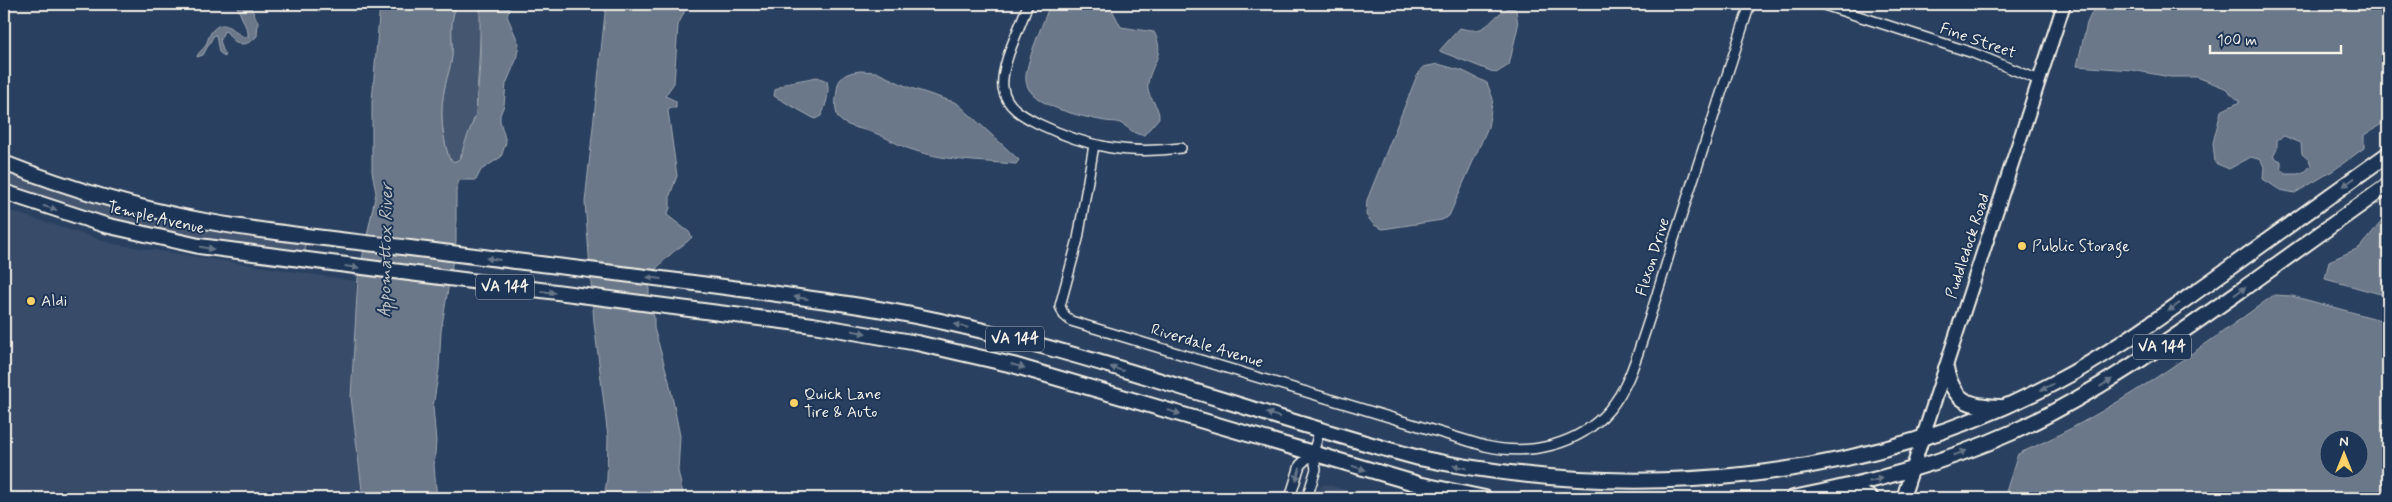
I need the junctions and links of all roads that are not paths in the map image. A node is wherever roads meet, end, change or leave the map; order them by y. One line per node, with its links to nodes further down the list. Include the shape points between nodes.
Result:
1 (1028, 4): 7 (street, via 1004,72 1006,98 1026,118 1068,138)
2 (1750, 4): 17 (street, Flexon Drive, via 1660,288 1625,387 1608,411 1568,440 1541,448)
3 (1821, 4): 5 (street, Fine Street)
4 (2064, 4): 6 (street, Puddledock Road)
5 (1848, 8): 6 (street, Fine Street)
6 (2039, 80): 13 (street, Puddledock Road)
7 (1094, 146): 8 (street, via 1142,150); 17 (street, Riverdale Avenue, via 1078,239 1060,306 1066,317 1080,324 1485,446)
8 (1181, 148)
9 (2388, 154): 14 (main road, VA 144, one-way to 14, via 2127,340 2059,381)
10 (4, 163): 15 (main road, Temple Avenue / VA 144, one-way to 10, via 1036,344 958,325 865,307 702,284 227,225 160,212 82,191)
11 (2388, 185): 19 (main road, VA 144, one-way to 11, via 2013,432 2095,390 2184,332)
12 (4, 192): 18 (main road, Temple Avenue / VA 144, one-way to 18, via 152,237 208,248 850,330 969,354)
13 (1946, 368): 14 (main road, via 1952,388 1964,401); 16 (street, Puddledock Road)
14 (2004, 407): 16 (main road, VA 144)
15 (1320, 429): 16 (main road, VA 144, one-way to 15, via 1849,460 1758,478 1628,486 1541,480 1461,468); 18 (street)
16 (1923, 440): 19 (street, Puddledock Road)
17 (1510, 450)
18 (1313, 454): 21 (street, one-way to 21, via 1300,465); 22 (street, via 1316,469); 23 (main road, VA 144, one-way to 23, via 1418,484)
19 (1914, 469): 20 (main road, VA 144, one-way to 19); 26 (street, Puddledock Road)
20 (1837, 489): 24 (main road, VA 144); 25 (main road)
21 (1290, 498)
22 (1307, 498)
23 (1485, 498)
24 (1792, 498)
25 (1871, 498)
26 (1902, 498)

